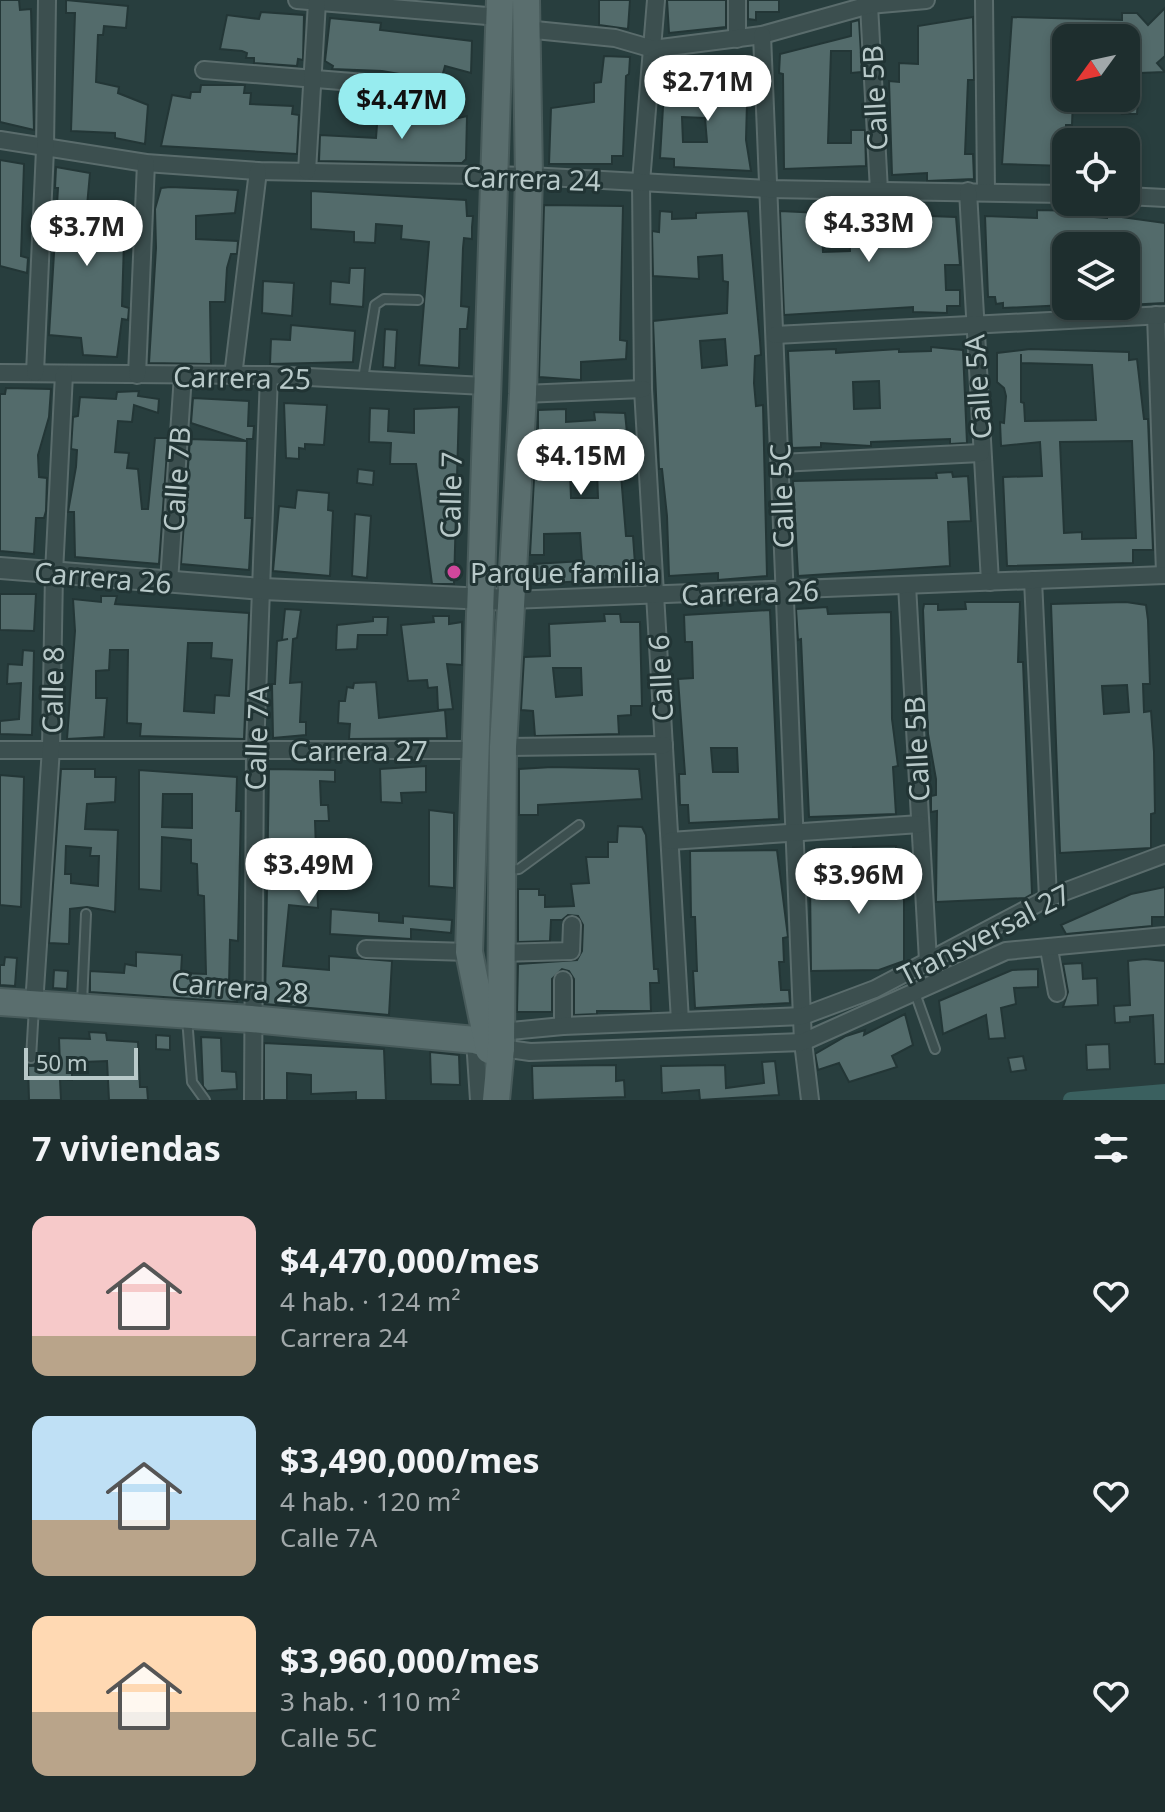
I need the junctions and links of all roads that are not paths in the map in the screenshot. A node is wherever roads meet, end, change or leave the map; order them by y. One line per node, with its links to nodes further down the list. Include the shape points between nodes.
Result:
1 (47, 0): 19 (street)
2 (297, 0): 8 (street)
3 (526, 0): 11 (main road, Calle 7)
4 (656, 0): 14 (street, Calle 6)
5 (737, 0): 13 (street)
6 (926, 0): 9 (street)
7 (984, 0): 28 (street, Calle 5A)
8 (317, 2): 10 (street); 16 (street)
9 (869, 5): 12 (street); 27 (street, Calle 5B)
10 (487, 8): 24 (main road, Calle 7)
11 (525, 29): 14 (street, via 615,38); 23 (main road, Calle 7)
12 (762, 35): 13 (street); 26 (street, Calle 5C)
13 (737, 39): 14 (street)
14 (653, 49): 25 (street, Calle 6)
15 (204, 70): 16 (street)
16 (313, 77): 17 (street); 22 (street)
17 (427, 88)
18 (0, 140): 19 (street, Carrera 24)
19 (45, 149): 20 (street, Carrera 24); 37 (street)
20 (146, 163): 21 (street, Carrera 24); 39 (street)
21 (258, 171): 22 (street, Carrera 24); 42 (street)
22 (307, 171): 24 (street, Carrera 24)
23 (529, 176): 24 (street, Carrera 24); 25 (street, Carrera 24); 46 (main road, Calle 7)
24 (492, 177): 44 (main road, Calle 7)
25 (641, 182): 26 (street, Carrera 24); 45 (street, Calle 6)
26 (768, 189): 27 (street, Carrera 24); 35 (street, Calle 5C)
27 (879, 191): 28 (street, Carrera 24)
28 (977, 191): 29 (street, Carrera 24); 34 (street, Calle 5A)
29 (1052, 194)
30 (1140, 197): 31 (street)
31 (1165, 198)
32 (418, 300): 43 (lane, via 384,299 375,305)
33 (1160, 315): 34 (street); 51 (street)
34 (973, 324): 35 (street); 47 (street, Calle 5A)
35 (775, 335): 48 (street, Calle 5C)
36 (0, 373): 37 (street, Carrera 25)
37 (35, 373): 38 (street, Carrera 25)
38 (64, 374): 39 (street, Carrera 25); 50 (street, Calle 8)
39 (137, 375): 40 (street, Carrera 25)
40 (183, 375): 42 (street, Carrera 25); 53 (street, Calle 7B)
41 (269, 375): 42 (street, Carrera 25); 43 (street, Carrera 25); 56 (street, Calle 7A)
42 (233, 376)
43 (363, 380): 44 (street, Carrera 25)
44 (485, 386): 59 (main road, Calle 7)
45 (643, 389): 46 (street); 58 (street, Calle 6)
46 (523, 394): 60 (main road, Calle 7)
47 (981, 453): 48 (street); 54 (street, Calle 5A)
48 (780, 463): 57 (street, Calle 5C)
49 (0, 568): 50 (street, Carrera 26)
50 (54, 573): 53 (street, Carrera 26); 62 (street, Calle 8)
51 (1165, 574): 52 (street, Carrera 26)
52 (1033, 580): 54 (street, Carrera 26); 72 (street)
53 (169, 582): 56 (street, Carrera 26)
54 (990, 582): 55 (street, Carrera 26)
55 (907, 585): 57 (street, Carrera 26); 66 (street, Calle 5B)
56 (263, 589): 59 (street, Carrera 26); 65 (street, Calle 7A)
57 (784, 590): 58 (street, Carrera 26); 68 (street, Calle 5C)
58 (655, 595): 60 (street, Carrera 26); 61 (street, Calle 6)
59 (480, 599): 60 (street, Carrera 26); 63 (main road, Calle 7)
60 (510, 600): 63 (main road, Calle 7)
61 (664, 745): 63 (street, Carrera 27); 69 (street, Calle 6)
62 (51, 748): 64 (street, Carrera 27); 65 (street, Carrera 27); 85 (street, Calle 8)
63 (490, 748): 65 (street, Carrera 27); 71 (main road, Calle 7); 78 (main road, Calle 7)
64 (0, 750)
65 (255, 750): 89 (street, Calle 7A)
66 (920, 824): 68 (street); 80 (street, Calle 5B)
67 (579, 825): 71 (lane, via 519,869)
68 (797, 832): 69 (street); 88 (street, Calle 5C)
69 (670, 841): 90 (street, Calle 6)
70 (1165, 854): 72 (street, Transversal 27)
71 (504, 870): 79 (main road, Calle 7)
72 (1048, 898): 80 (street, Transversal 27)
73 (86, 914): 86 (lane)
74 (572, 925): 79 (street, via 571,951)
75 (1165, 936): 77 (street)
76 (366, 949): 78 (street)
77 (1049, 949): 82 (street, Transversal 27, via 1006,951); 83 (street)
78 (469, 952): 92 (main road, Calle 7)
79 (501, 953): 92 (main road, Calle 7)
80 (928, 961): 88 (street, Transversal 27, via 875,989)
81 (563, 980): 91 (street)
82 (915, 993): 93 (street, Transversal 27); 94 (lane)
83 (1057, 993)
84 (0, 1002): 85 (main road, Carrera 28)
85 (34, 1005): 86 (main road, Carrera 28); 95 (lane)
86 (81, 1007): 87 (main road, Carrera 28)
87 (187, 1014): 89 (main road, Carrera 28); 98 (lane, via 192,1082)
88 (803, 1016): 90 (street, Carrera 28); 93 (street, Calle 5C)
89 (251, 1019): 92 (main road, Carrera 28); 99 (street, Calle 7A)
90 (680, 1021): 91 (street, Carrera 28)
91 (563, 1026): 92 (street, Carrera 28)
92 (490, 1040): 93 (street, Carrera 28, via 530,1052); 96 (main road, Calle 7)
93 (803, 1042): 97 (street, Calle 5C)
94 (935, 1049)
95 (31, 1058)
96 (490, 1095)
97 (810, 1097)
98 (205, 1100)
99 (253, 1100)

